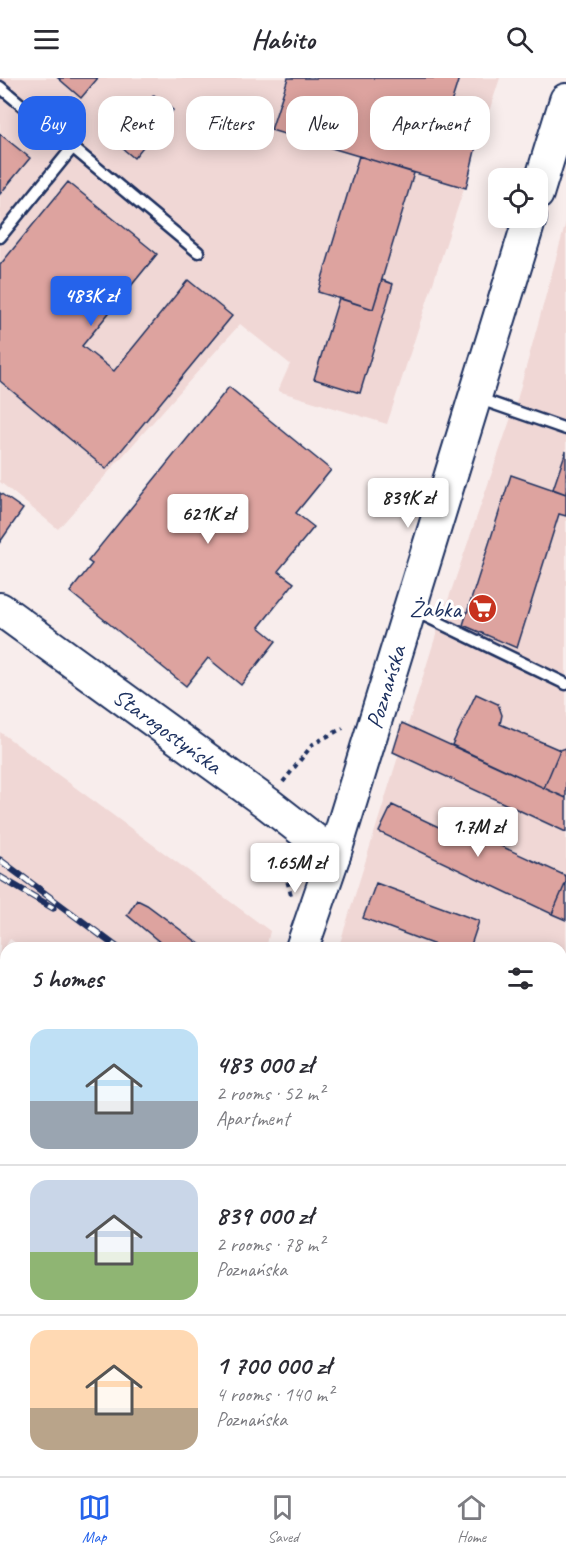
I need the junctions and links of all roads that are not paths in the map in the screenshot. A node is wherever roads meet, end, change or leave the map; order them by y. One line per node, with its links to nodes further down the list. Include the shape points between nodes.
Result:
1 (0, 87): 2 (lane)
2 (18, 102)
3 (565, 103): 6 (street)
4 (71, 150): 8 (lane)
5 (77, 150): 9 (lane)
6 (545, 168)
7 (527, 228): 10 (street, Poznańska)
8 (0, 237)
9 (198, 252)
10 (474, 397): 11 (lane); 13 (street, Poznańska)
11 (566, 429)
12 (0, 609): 15 (street, Starogostyńska)
13 (410, 609): 14 (lane); 15 (street, Poznańska)
14 (566, 684)
15 (334, 855): 16 (street, Poznańska)
16 (304, 942)

